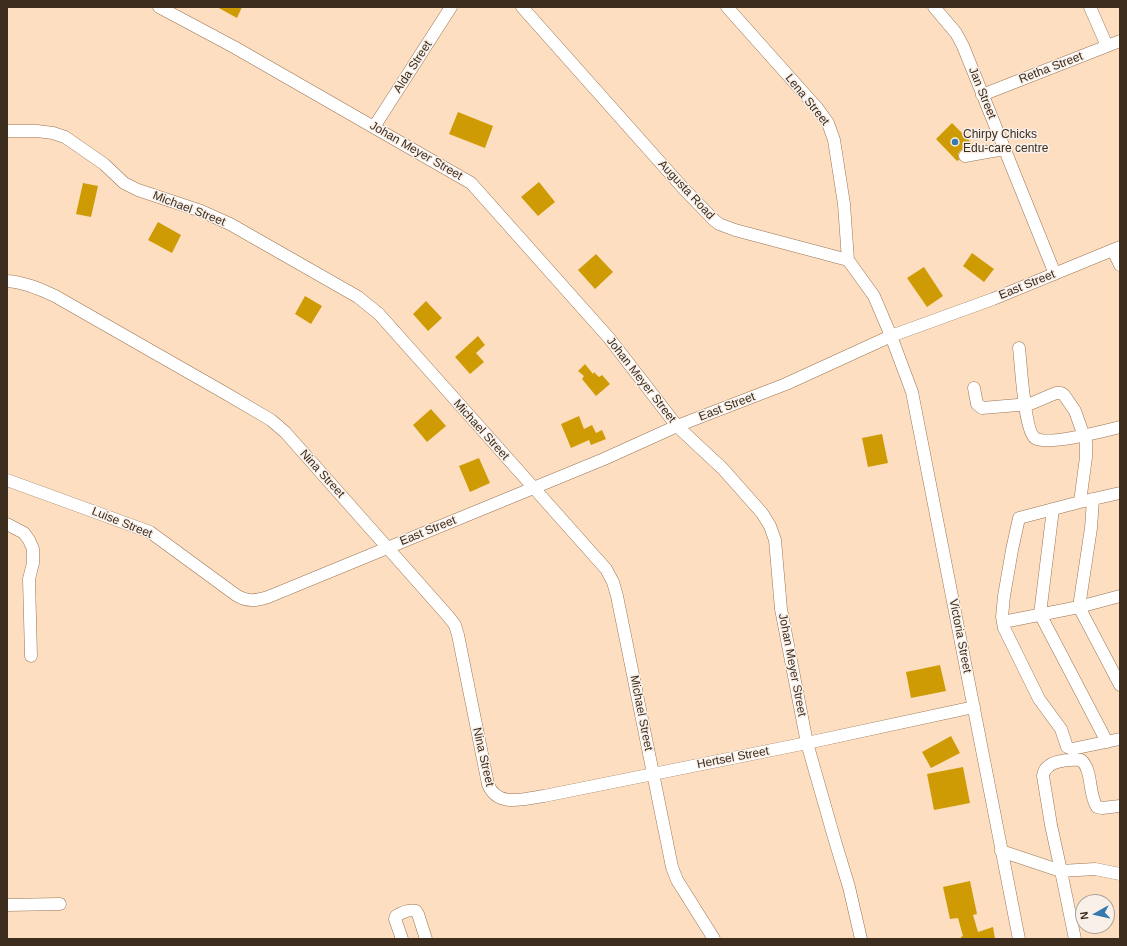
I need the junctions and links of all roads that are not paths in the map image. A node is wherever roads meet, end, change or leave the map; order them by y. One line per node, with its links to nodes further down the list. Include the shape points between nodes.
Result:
1 (159, 7): 10 (street, Johan Meyer Street)
2 (451, 7): 10 (street, Alda Street)
3 (522, 7): 15 (street, Augusta Road, via 714,220 735,230)
4 (727, 7): 15 (street, Lena Street, via 818,109 830,129 844,204)
5 (934, 7): 9 (street, Jan Street, via 958,37)
6 (1090, 7): 8 (street)
7 (1120, 41): 8 (street, Retha Street)
8 (1107, 46): 9 (street, Retha Street)
9 (982, 95): 12 (street, Jan Street)
10 (374, 127): 23 (street, Johan Meyer Street, via 471,183 609,338)
11 (7, 131): 27 (street, Michael Street, via 37,131 65,137 104,164 124,183 230,224 358,297 379,314)
12 (1004, 149): 13 (street); 17 (street, Jan Street)
13 (965, 156)
14 (1116, 249): 16 (street); 17 (street, East Street)
15 (848, 260): 19 (street, via 874,296)
16 (1120, 266)
17 (1055, 274): 19 (street, East Street)
18 (7, 281): 33 (street, Nina Street, via 36,287 55,296 278,425)
19 (891, 336): 23 (street, East Street, via 786,384); 41 (street, Victoria Street, via 912,392)
20 (1019, 348): 22 (street)
21 (974, 388): 22 (street, via 980,407)
22 (1025, 403): 25 (street, via 1034,403 1061,393 1074,411); 25 (street, via 1030,432 1038,439)
23 (677, 426): 27 (street, East Street); 44 (street, Johan Meyer Street, via 723,469 762,513 772,530 781,609)
24 (1120, 427): 25 (street)
25 (1084, 435): 30 (street, via 1086,457)
26 (7, 480): 35 (street, Luise Street, via 150,532 242,599 255,601)
27 (533, 488): 33 (street, East Street); 45 (street, Michael Street, via 606,569 613,582)
28 (1120, 493): 29 (street)
29 (1093, 499): 30 (street); 36 (street, via 1091,528)
30 (1080, 502): 31 (street)
31 (1053, 509): 37 (street); 38 (street, via 1021,516 1018,520 1004,596)
32 (7, 524): 39 (street, via 24,533 33,549 29,579)
33 (387, 547): 35 (street, East Street); 46 (street, Nina Street, via 448,616 457,630 488,784)
34 (1120, 596): 36 (street)
35 (268, 597)
36 (1078, 607): 37 (street); 40 (street)
37 (1040, 614): 38 (street); 43 (street)
38 (1003, 622): 43 (street, via 1006,635 1039,699 1061,729 1067,747 1072,749)
39 (31, 656)
40 (1120, 685)
41 (974, 707): 44 (street, Hertsel Street); 48 (street, Victoria Street)
42 (1120, 739): 43 (street)
43 (1107, 742)
44 (807, 743): 45 (street, Hertsel Street); 56 (street, Johan Meyer Street, via 849,887)
45 (653, 774): 46 (street, Hertsel Street, via 518,800 505,799); 55 (street, Michael Street, via 673,874)
46 (493, 793)
47 (1120, 806): 49 (street, via 1097,807 1082,760 1066,760 1045,768 1043,776)
48 (1001, 851): 49 (street); 57 (street, Victoria Street)
49 (1061, 871): 50 (street, via 1095,868); 58 (street)
50 (1120, 874)
51 (60, 904): 52 (street)
52 (7, 905)
53 (402, 939): 54 (street, via 396,916 413,910 418,914)
54 (426, 939)
55 (714, 939)
56 (861, 939)
57 (1019, 939)
58 (1075, 939)

